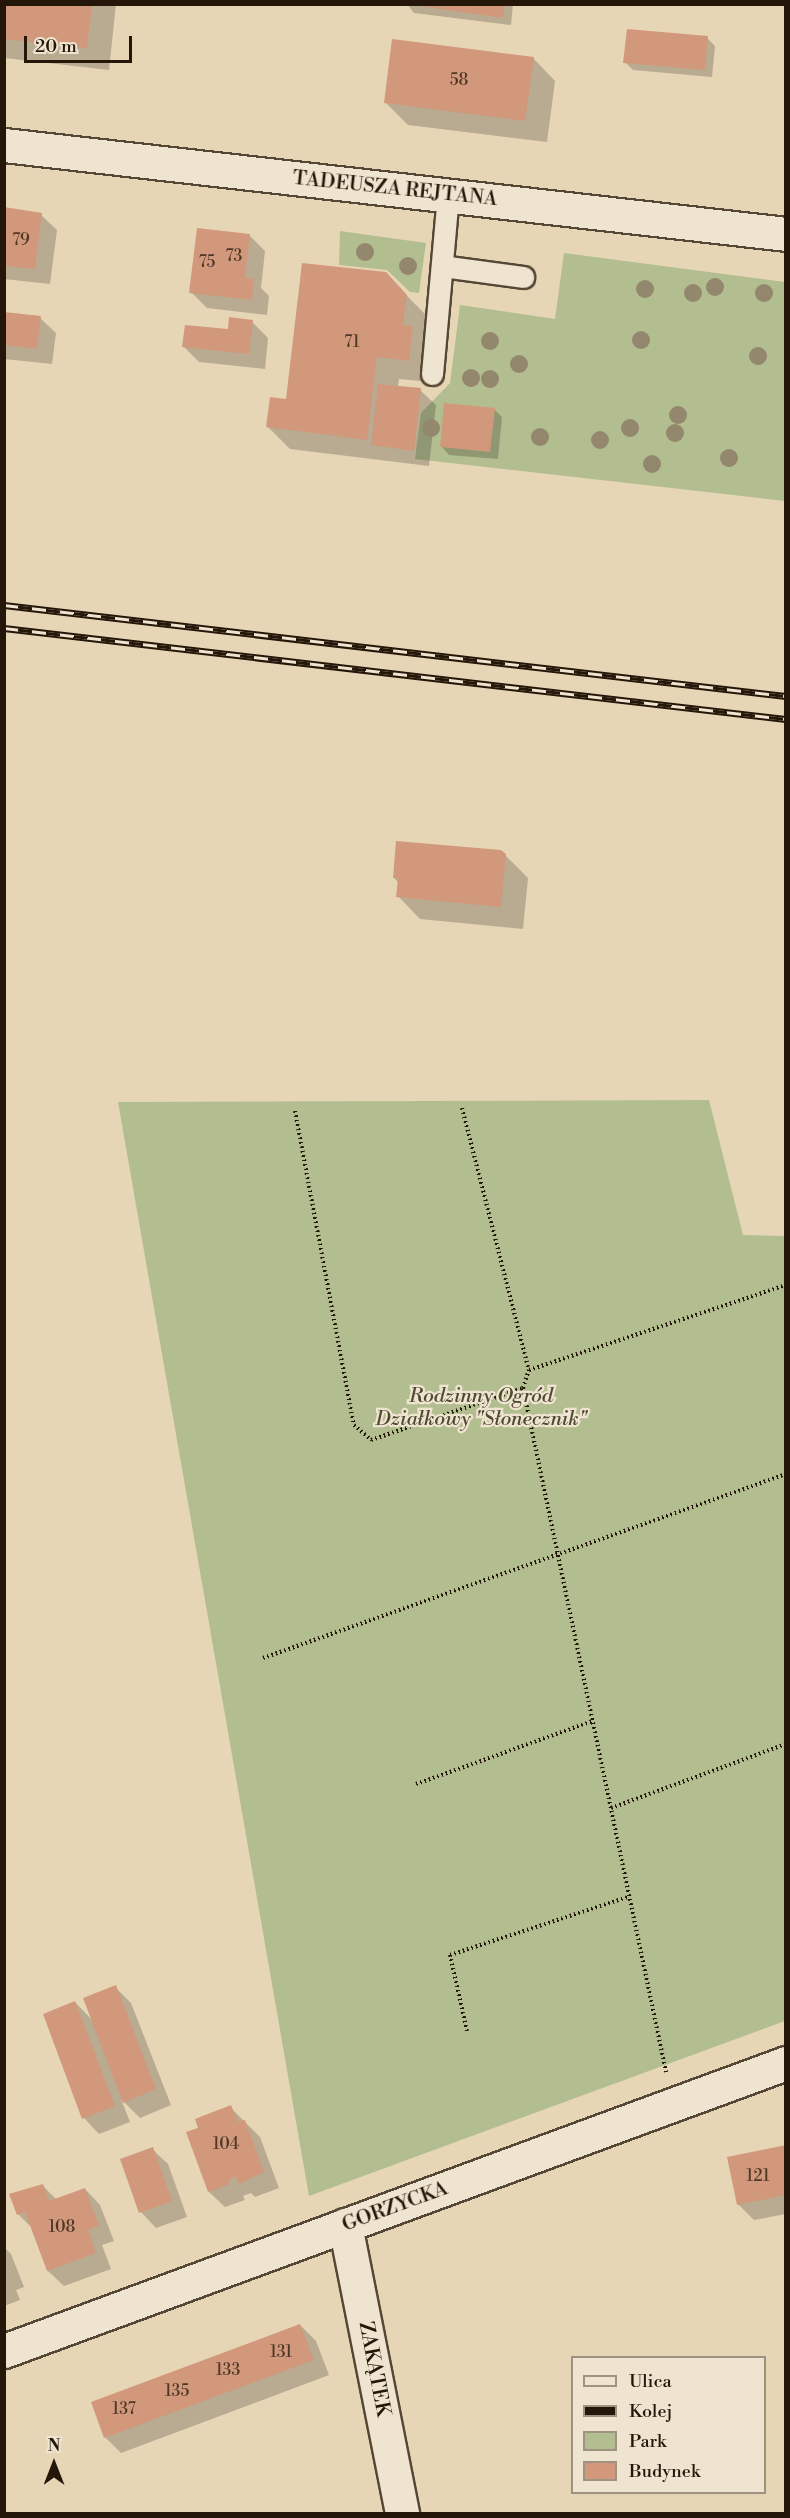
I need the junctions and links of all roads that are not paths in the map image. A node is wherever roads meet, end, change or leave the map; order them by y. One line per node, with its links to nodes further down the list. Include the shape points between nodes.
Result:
1 (4, 145): 2 (street, TADEUSZA REJTANA)
2 (448, 195): 3 (street, TADEUSZA REJTANA); 4 (lane)
3 (786, 234)
4 (442, 266): 5 (lane); 6 (lane)
5 (523, 277)
6 (432, 374)
7 (786, 2063): 8 (street, GORZYCKA)
8 (345, 2225): 9 (street, GORZYCKA); 10 (street, ZAKĄTEK)
9 (4, 2351)
10 (402, 2514)

